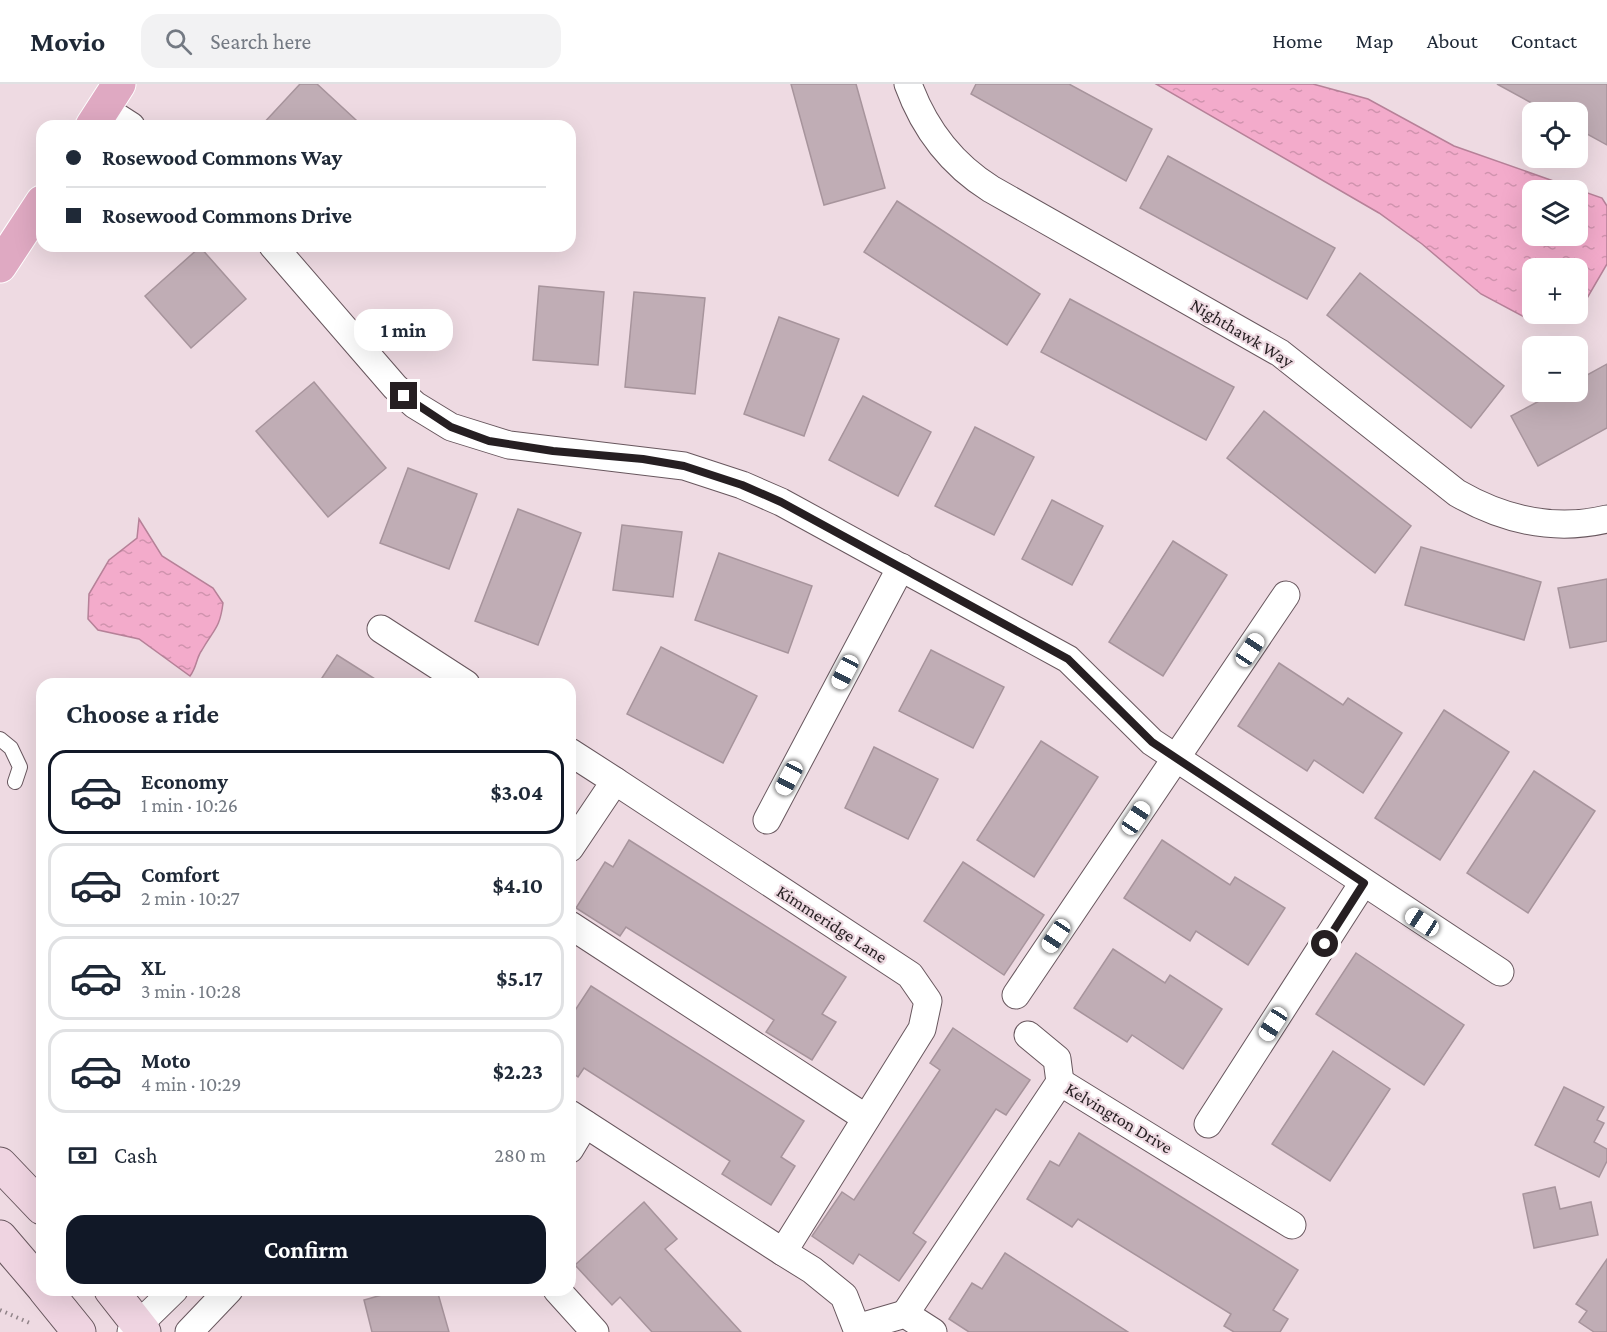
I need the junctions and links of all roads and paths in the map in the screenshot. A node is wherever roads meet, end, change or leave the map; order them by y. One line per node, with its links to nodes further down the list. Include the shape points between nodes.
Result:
1 (908, 84): 7 (street, Nighthawk Way, via 929,129 967,172 1280,353 1457,493 1486,509 1520,520 1562,524)
2 (105, 106): 3 (street)
3 (123, 120)
4 (36, 211): 6 (main road)
5 (278, 252): 8 (street, via 394,387 451,427 509,445 643,459 714,475 781,502)
6 (0, 266)
7 (1607, 519)
8 (901, 567): 14 (street, via 1068,659 1143,734); 17 (street)
9 (1286, 595): 14 (street)
10 (381, 629): 11 (street)
11 (457, 678)
12 (0, 739): 16 (lane, via 11,748 20,767)
13 (576, 756): 15 (street, Kimmeridge Lane)
14 (1176, 759): 19 (street); 22 (street)
15 (615, 781): 18 (street); 25 (street, Kimmeridge Lane, via 910,975 928,1001 922,1029)
16 (15, 782)
17 (767, 820)
18 (576, 839)
19 (1364, 883): 21 (street); 27 (street)
20 (576, 929): 25 (street)
21 (1500, 972)
22 (1016, 995)
23 (1028, 1035): 24 (street, via 1057,1059)
24 (1060, 1082): 30 (street, Kelvington Drive); 40 (street, Kelvington Drive)
25 (866, 1118): 32 (street, Kimmeridge Lane)
26 (578, 1119): 32 (street)
27 (1208, 1125)
28 (0, 1164): 29 (main road)
29 (36, 1202)
30 (1292, 1225)
31 (0, 1237): 33 (main road)
32 (783, 1252): 42 (street, via 844,1296)
33 (36, 1279)
34 (50, 1296): 44 (main road)
35 (115, 1296): 41 (main road)
36 (169, 1296): 41 (street)
37 (223, 1296): 45 (street)
38 (562, 1296): 46 (street)
39 (0, 1310): 43 (path, via 34,1324)
40 (904, 1314): 42 (street); 47 (street)
41 (138, 1330)
42 (857, 1330)
43 (40, 1332)
44 (79, 1332)
45 (189, 1332)
46 (595, 1332)
47 (933, 1332)

